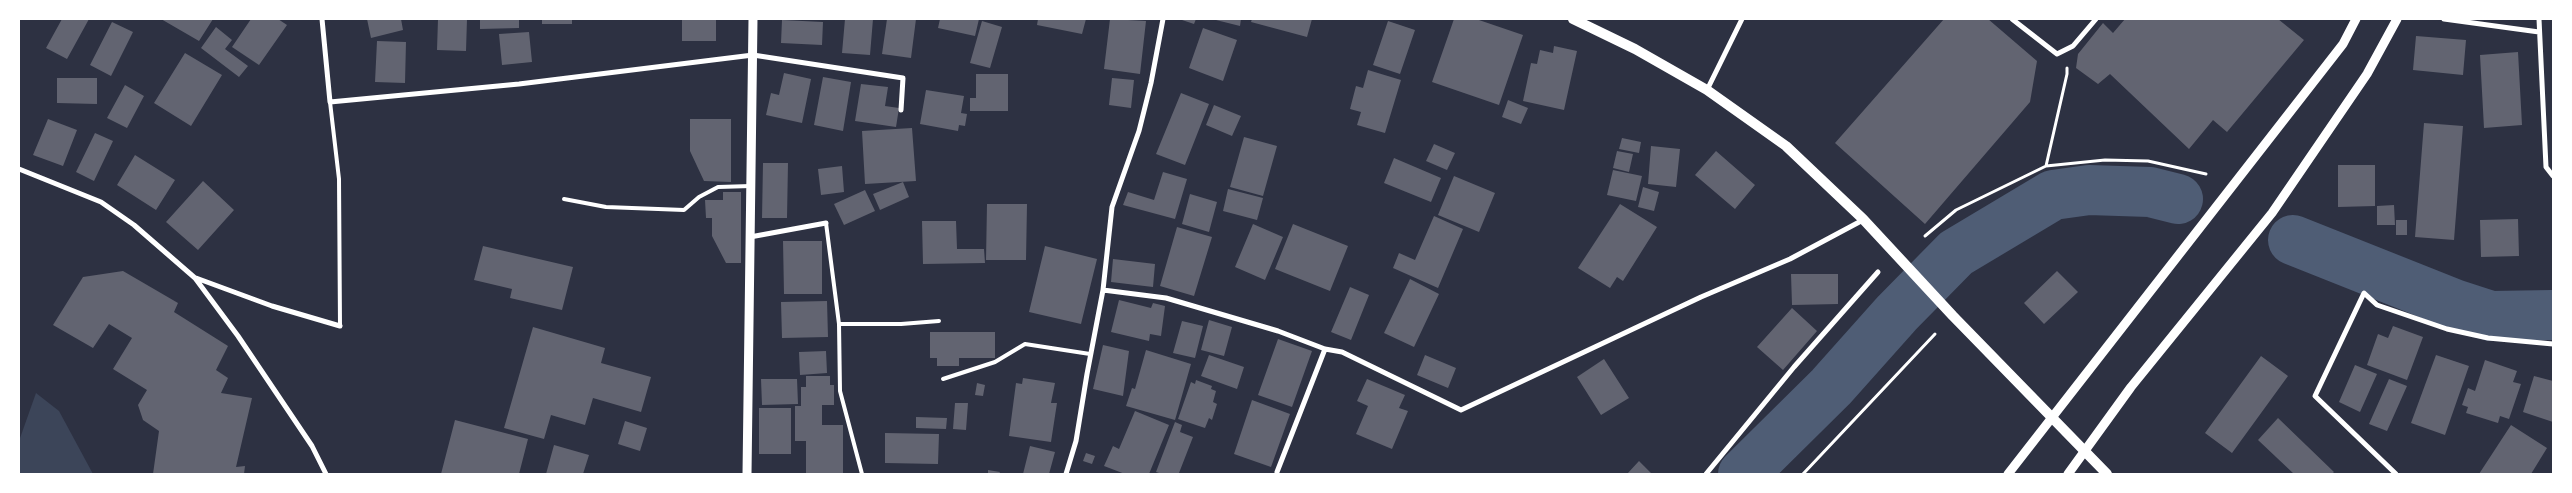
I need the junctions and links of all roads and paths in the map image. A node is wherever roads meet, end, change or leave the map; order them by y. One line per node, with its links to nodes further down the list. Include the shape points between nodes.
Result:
1 (322, 19): 16 (street)
2 (753, 19): 14 (street)
3 (1163, 19): 30 (street, via 1139,131 1112,207)
4 (1573, 19): 15 (main road, via 1635,49)
5 (1742, 19): 15 (street)
6 (2012, 19): 13 (street, via 2056,54)
7 (2096, 19): 13 (street, via 2073,46)
8 (2356, 19): 39 (street, via 2343,44)
9 (2397, 19): 40 (street, via 2367,74 2272,213 2131,387)
10 (2444, 19): 12 (street)
11 (2538, 19): 12 (street)
12 (2539, 32): 21 (street, via 2546,168)
13 (2065, 50): 18 (path, via 2068,74)
14 (753, 55): 16 (street); 17 (street, via 903,78); 22 (street)
15 (1707, 90): 24 (main road, via 1786,146)
16 (330, 102): 33 (lane, via 339,179)
17 (902, 110)
18 (2046, 166): 20 (path, via 2105,160 2148,161); 26 (path, via 1956,210)
19 (19, 169): 29 (street, via 102,202)
20 (2206, 174)
21 (2553, 176)
22 (751, 186): 23 (lane, via 718,187 684,210 606,207); 27 (street)
23 (564, 199)
24 (1863, 219): 36 (street, via 1790,259 1701,297 1461,410 1350,356); 39 (main road)
25 (826, 223): 27 (street); 32 (lane)
26 (1925, 236)
27 (750, 237): 43 (street)
28 (1878, 272): 46 (street)
29 (195, 278): 33 (street); 42 (street, via 312,446)
30 (1103, 290): 36 (street, via 1166,298 1278,331); 37 (street)
31 (939, 321): 32 (lane)
32 (839, 324): 44 (lane, via 840,391)
33 (340, 326)
34 (1935, 334): 47 (path)
35 (2553, 344): 51 (street, via 2488,338 2447,328 2377,305 2364,293 2315,396)
36 (1326, 349): 41 (street)
37 (1090, 354): 38 (lane, via 1025,344 995,362); 45 (street, via 1076,442)
38 (943, 379)
39 (2051, 417): 40 (main road); 48 (street)
40 (2085, 452): 49 (street); 50 (main road)
41 (1277, 472)
42 (326, 474)
43 (747, 474)
44 (862, 474)
45 (1066, 474)
46 (1706, 474)
47 (1803, 474)
48 (2008, 474)
49 (2068, 474)
50 (2107, 474)
51 (2396, 474)

